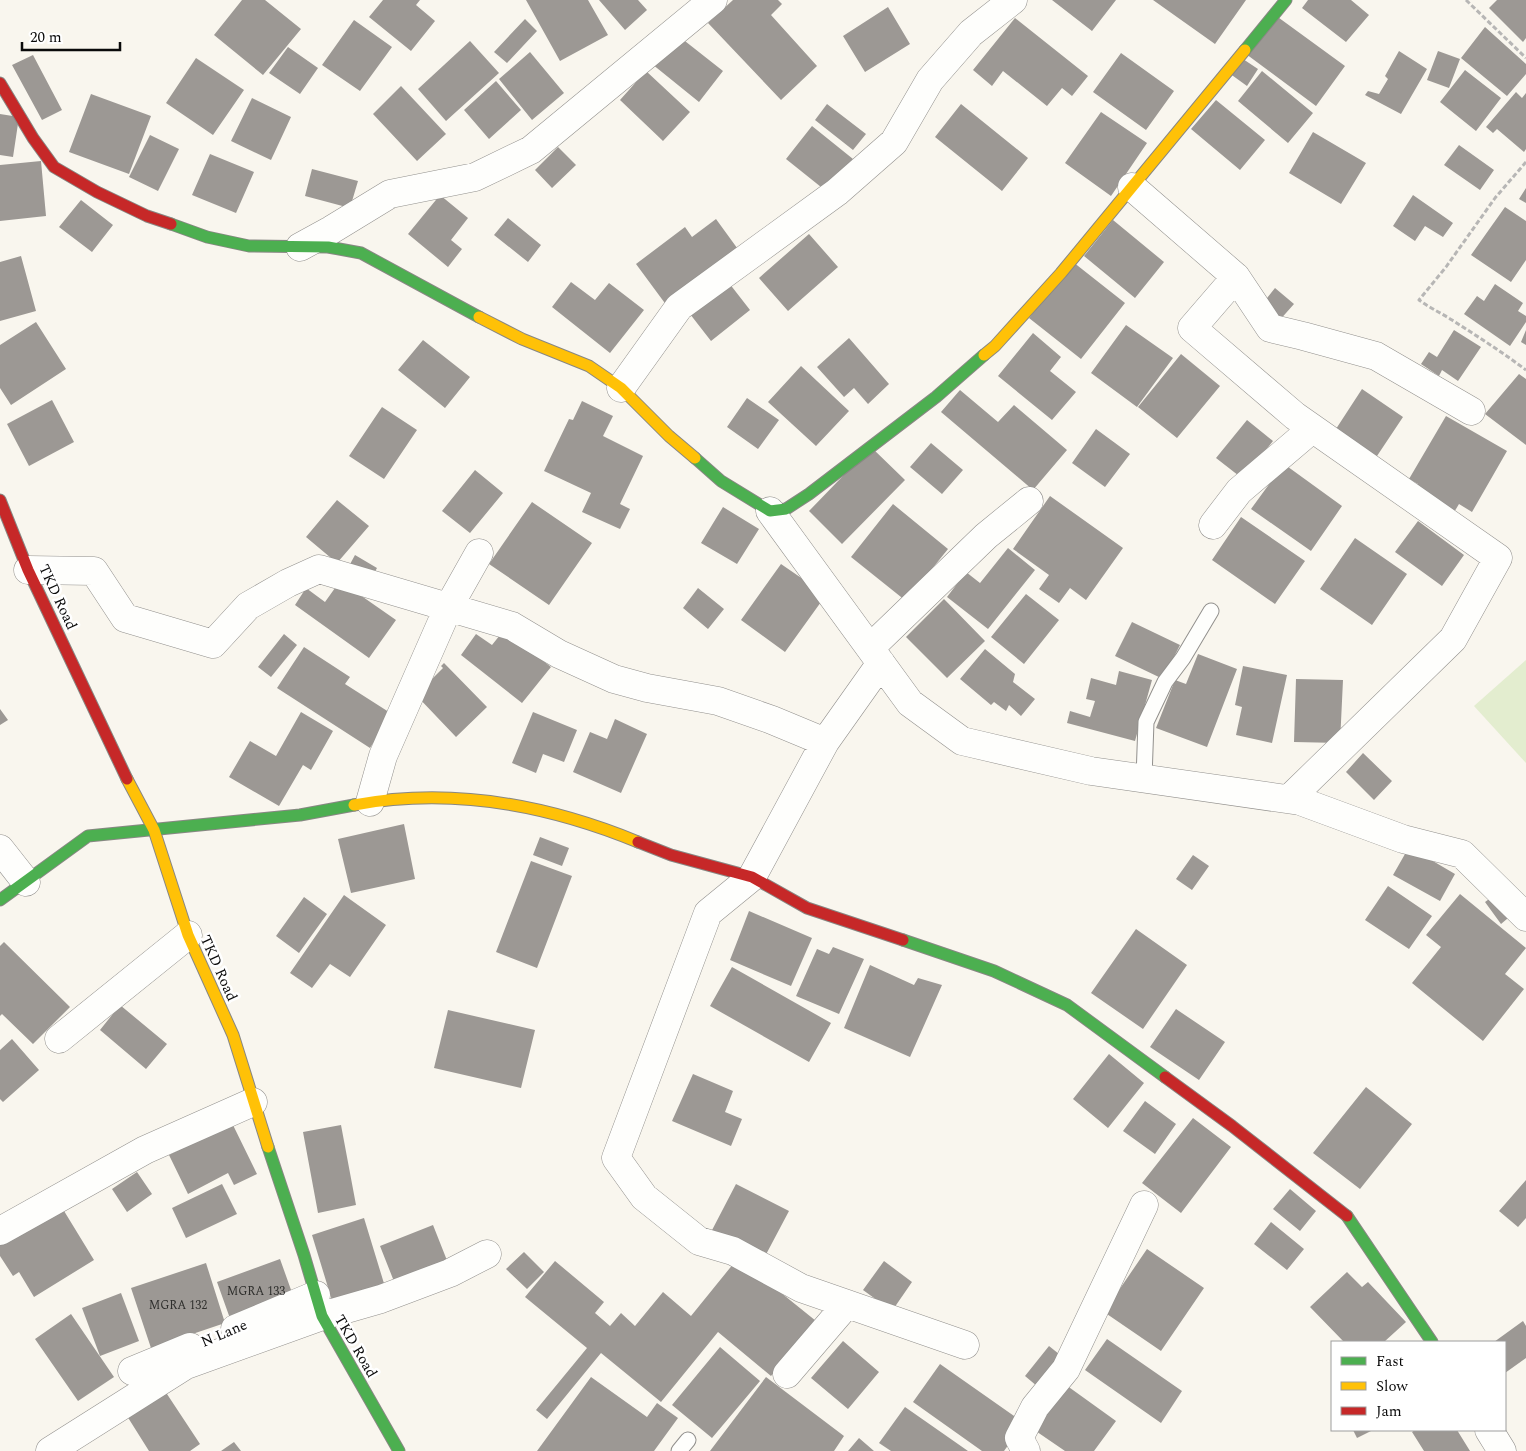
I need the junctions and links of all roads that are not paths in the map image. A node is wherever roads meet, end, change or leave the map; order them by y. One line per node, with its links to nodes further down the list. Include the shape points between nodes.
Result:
1 (713, 0): 6 (street, via 531,150 475,177 390,194)
2 (1012, 0): 8 (street, via 971,33 930,80 894,142 837,192 679,307)
3 (1286, 0): 5 (street)
4 (0, 83): 6 (street, via 54,167 97,192 147,216 207,237 249,246)
5 (1132, 186): 7 (street); 13 (street, via 995,346 936,397 809,494 786,509)
6 (300, 246): 8 (street, via 328,247 361,254 522,339 589,366)
7 (1236, 276): 9 (street, via 1270,328 1376,356); 10 (street, via 1192,328)
8 (621, 388): 13 (street, via 668,436 721,481)
9 (1472, 410)
10 (1312, 429): 14 (street, via 1239,491); 22 (street, via 1498,558 1453,638)
11 (0, 500): 16 (street, TKD Road)
12 (1028, 501): 19 (street, via 986,536)
13 (770, 511): 19 (street)
14 (1213, 525)
15 (479, 554): 17 (street)
16 (28, 570): 17 (street, via 94,571 125,618 213,644 248,606 319,570); 24 (street, TKD Road)
17 (448, 608): 20 (street, via 512,626 560,654 614,679 718,701); 23 (street, via 383,756)
18 (1211, 611): 21 (lane, via 1165,682 1146,722)
19 (875, 656): 20 (street); 21 (street, via 910,703 962,741 1090,771)
20 (825, 742): 26 (street)
21 (1144, 778): 22 (street)
22 (1289, 799): 29 (street, via 1403,840 1462,854)
23 (370, 802): 24 (street, via 300,814); 26 (street, via 434,797 506,803 600,826 671,855)
24 (154, 830): 27 (street, via 88,836); 30 (street, TKD Road)
25 (0, 849): 27 (street)
26 (752, 877): 36 (street, via 708,913 616,1158 644,1197 699,1241 732,1251 801,1288); 38 (street, via 807,908 994,971 1067,1005 1232,1126 1349,1218)
27 (26, 882): 28 (street)
28 (0, 900)
29 (1526, 917)
30 (188, 935): 31 (street); 32 (street, TKD Road, via 233,1035)
31 (59, 1039)
32 (253, 1102): 34 (street, via 145,1150); 37 (street, TKD Road)
33 (1144, 1205): 45 (street, via 1066,1369 1035,1407 1019,1438)
34 (0, 1231)
35 (487, 1254): 37 (street, via 450,1273 380,1299)
36 (847, 1304): 39 (street); 41 (street)
37 (319, 1306): 40 (street, N Lane); 43 (street, via 186,1365); 44 (street, TKD Road)
38 (1431, 1341)
39 (965, 1346)
40 (132, 1371)
41 (787, 1374)
42 (1489, 1431): 46 (street)
43 (50, 1451)
44 (399, 1451)
45 (1026, 1451)
46 (1502, 1451)

